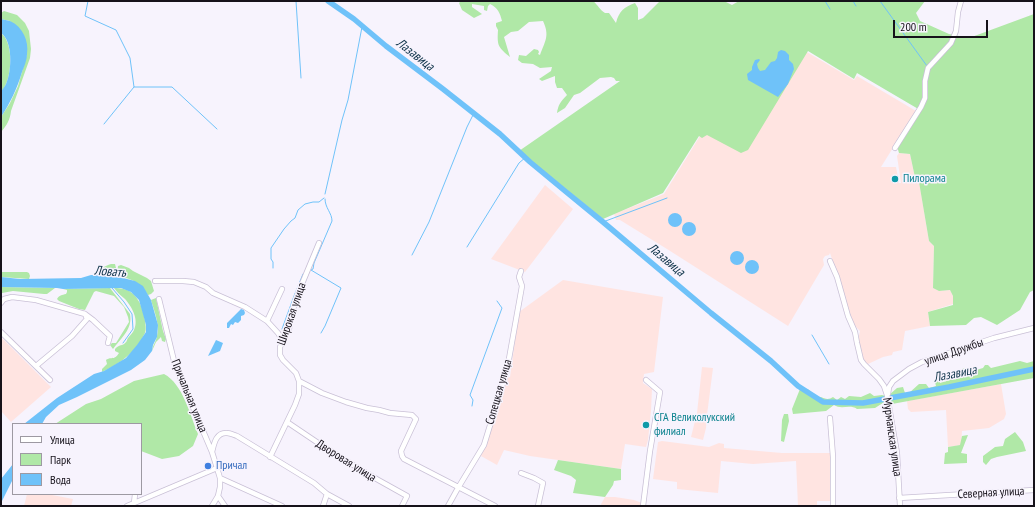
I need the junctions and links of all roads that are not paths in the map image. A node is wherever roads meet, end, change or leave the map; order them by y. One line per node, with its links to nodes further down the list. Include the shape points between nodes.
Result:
1 (961, 1): 2 (street, via 956,31 951,43 928,68 925,98)
2 (895, 148)
3 (319, 243): 14 (street, Широкая улица, via 299,291 289,329)
4 (830, 261): 20 (street, Мурманская улица, via 855,332 861,360 879,379)
5 (521, 271): 28 (street, Сопецкая улица, via 519,277 522,286 507,370 484,445)
6 (155, 281): 11 (street, via 194,282)
7 (282, 289): 11 (street)
8 (158, 300): 23 (street, Причальная улица, via 174,365)
9 (1, 303): 10 (street, via 4,299 12,297 36,300)
10 (84, 314): 15 (street, via 110,336); 16 (street, via 87,319 72,336)
11 (267, 321): 14 (street)
12 (1034, 328): 20 (street, улица Дружбы, via 994,338 922,362 893,381 888,387)
13 (1, 332): 16 (street)
14 (283, 341): 18 (street, Широкая улица, via 280,355)
15 (108, 343)
16 (36, 366): 17 (street)
17 (50, 380)
18 (299, 380): 22 (street, via 296,405); 28 (street, Широкая улица, via 322,393 346,402 390,413 412,415 416,419 401,451 402,456)
19 (646, 380): 45 (street, via 660,392)
20 (888, 395): 33 (street, Мурманская улица, via 897,453)
21 (830, 418): 46 (street)
22 (287, 422): 24 (street); 41 (street, Дворовая улица, via 318,444 407,496)
23 (212, 452): 24 (street, via 215,440 219,435 226,433 237,436); 25 (street, Причальная улица)
24 (270, 457): 30 (street)
25 (217, 468): 27 (street, Причальная улица); 34 (street)
26 (521, 473): 44 (street, via 543,483)
27 (220, 480): 32 (street); 38 (street)
28 (458, 488): 42 (street, Сопецкая улица); 43 (street)
29 (1034, 490): 33 (street, Северная улица)
30 (327, 494): 39 (street); 40 (street)
31 (135, 495): 34 (street)
32 (218, 496): 36 (street); 37 (street)
33 (899, 498): 47 (street, Мурманская улица)
34 (134, 503): 35 (street)
35 (127, 506)
36 (212, 506)
37 (225, 506)
38 (281, 506)
39 (323, 506)
40 (349, 506)
41 (402, 506)
42 (448, 506)
43 (495, 506)
44 (538, 506)
45 (643, 506)
46 (833, 506)
47 (900, 506)

